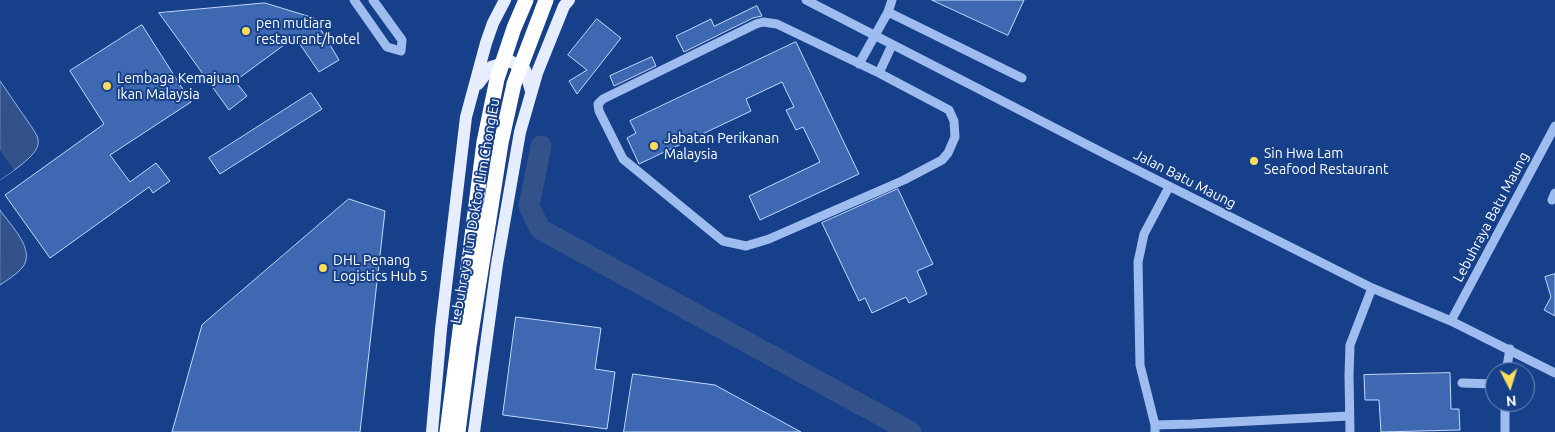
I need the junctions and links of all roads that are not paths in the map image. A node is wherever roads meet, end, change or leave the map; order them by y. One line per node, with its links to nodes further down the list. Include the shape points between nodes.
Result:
1 (354, 0): 2 (street, via 387,47 401,51 402,40)
2 (372, 0)
3 (506, 0): 17 (main road, via 486,43)
4 (526, 0): 30 (highway, Lebuhraya Tun Doktor Lim Chong Eu, via 496,79 484,142)
5 (546, 0): 30 (highway, Lebuhraya Tun Doktor Lim Chong Eu, via 514,84 501,143)
6 (569, 0): 18 (main road)
7 (806, 0): 10 (street, Jalan Batu Maung)
8 (829, 0): 10 (street)
9 (892, 0): 11 (street)
10 (825, 10): 12 (street, Jalan Batu Maung)
11 (888, 12): 12 (street); 16 (street)
12 (874, 36): 13 (street, Jalan Batu Maung); 14 (street)
13 (892, 45): 15 (street); 20 (street, Jalan Batu Maung)
14 (859, 64): 15 (street); 15 (street, via 777,24 763,22 603,99 598,107 623,159 723,242 746,246 904,180 936,164 948,154 955,137 949,110)
15 (879, 73)
16 (1022, 78)
17 (474, 90): 18 (main road, via 491,67 510,61 525,70); 32 (main road, via 466,117)
18 (531, 92): 33 (main road, via 520,132 497,264)
19 (1555, 126): 22 (street, Lebuhraya Batu Maung)
20 (1169, 187): 21 (street, Jalan Batu Maung); 31 (street, via 1144,234 1138,262 1140,365)
21 (1372, 288): 22 (street, Jalan Batu Maung); 29 (street, via 1350,345)
22 (1451, 321): 23 (street, Jalan Batu Maung)
23 (1510, 349): 24 (street); 25 (street, Jalan Batu Maung)
24 (1508, 362)
25 (1555, 372)
26 (1462, 383): 27 (street)
27 (1485, 384)
28 (1505, 412): 35 (street)
29 (1349, 416): 31 (street); 34 (street)
30 (453, 427)
31 (1155, 428)
32 (432, 432)
33 (474, 432)
34 (1350, 432)
35 (1505, 432)

